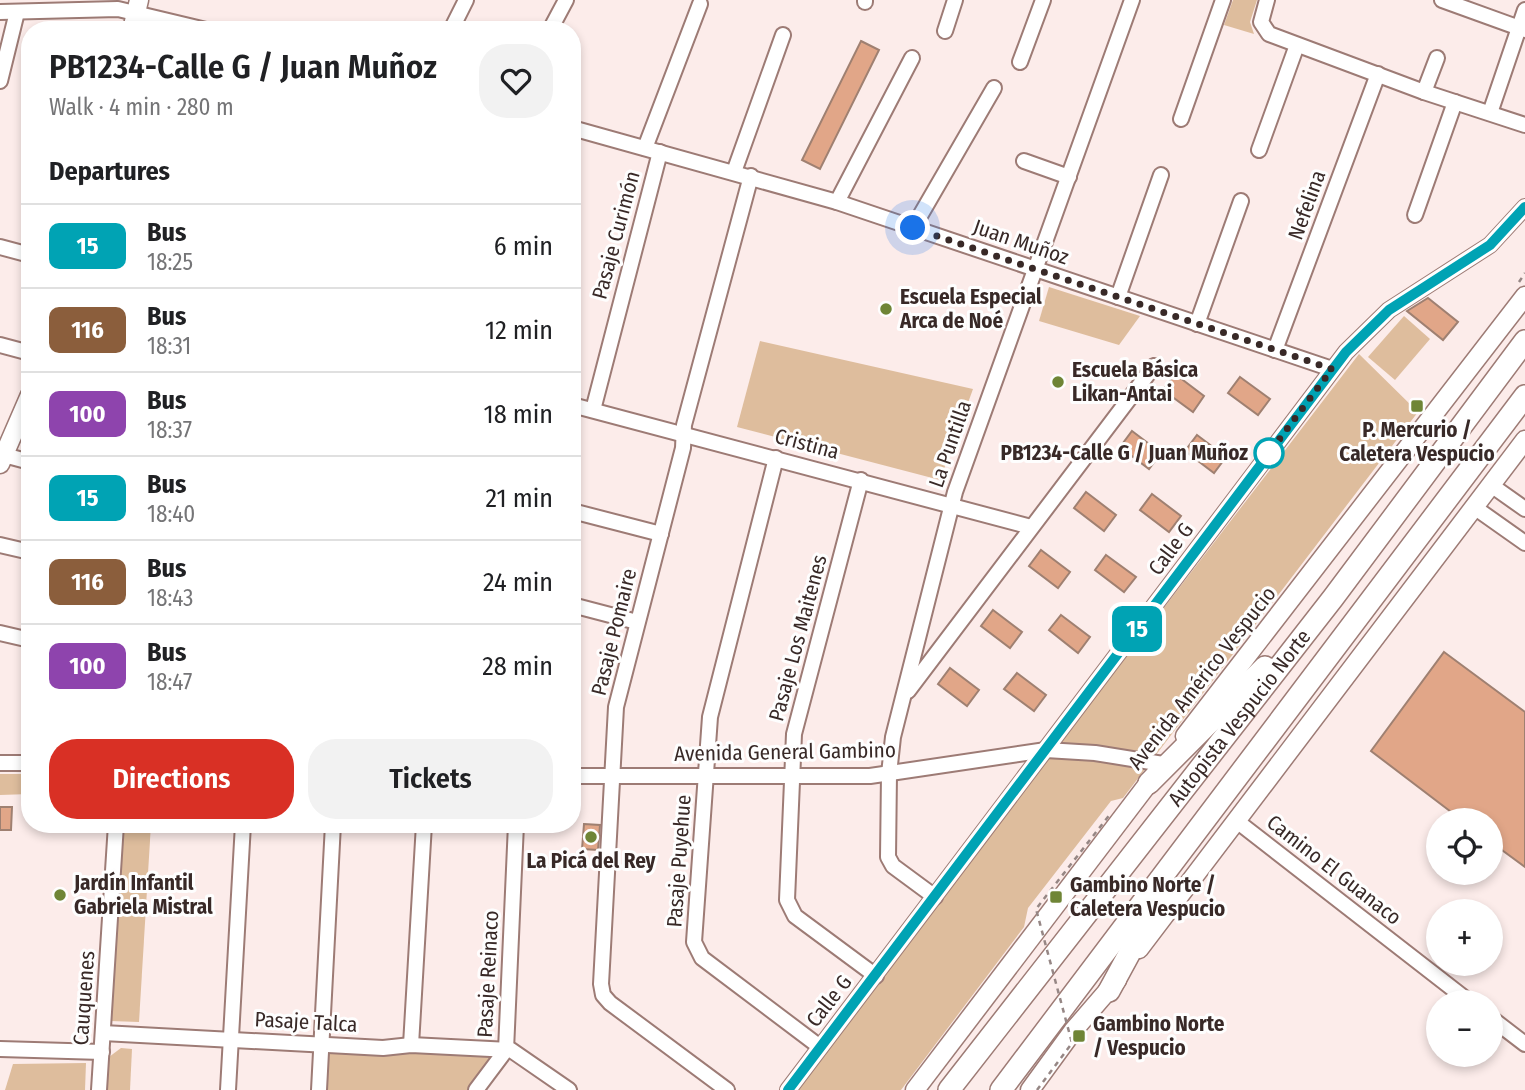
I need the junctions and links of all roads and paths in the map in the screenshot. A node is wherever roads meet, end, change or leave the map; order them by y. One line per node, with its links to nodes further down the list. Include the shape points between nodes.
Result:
1 (2, 0): 12 (street)
2 (466, 0): 16 (street)
3 (566, 0): 17 (street)
4 (955, 0): 19 (street)
5 (1044, 0): 24 (street)
6 (1132, 0): 40 (street, La Puntilla)
7 (1223, 0): 31 (street)
8 (1267, 0): 21 (street, via 1263,27)
9 (1442, 0): 18 (street)
10 (700, 4): 34 (street, Pasaje Curimón)
11 (138, 6): 14 (street); 15 (street)
12 (0, 10): 14 (street)
13 (1525, 10): 18 (street)
14 (17, 12): 26 (street)
15 (180, 21)
16 (455, 21)
17 (555, 21)
18 (1522, 29): 30 (street)
19 (945, 31)
20 (783, 34): 37 (street)
21 (1297, 45): 25 (street); 35 (street)
22 (912, 58): 42 (street)
23 (1437, 58): 28 (street)
24 (1020, 62)
25 (1378, 75): 28 (street); 54 (street, Nefelina)
26 (0, 81)
27 (994, 88): 45 (street)
28 (1424, 92): 29 (street)
29 (1455, 102): 30 (street); 44 (street)
30 (1490, 113): 32 (street)
31 (1181, 119)
32 (1525, 125)
33 (581, 136): 34 (street, Juan Muñoz)
34 (652, 150): 37 (street, Juan Muñoz); 60 (street, Pasaje Curimón)
35 (1259, 150)
36 (1024, 161): 40 (street)
37 (734, 172): 39 (street, Juan Muñoz)
38 (1161, 175): 50 (street)
39 (751, 176): 42 (street, Juan Muñoz); 62 (street, Pasaje Pomaire)
40 (1069, 177): 48 (street, La Puntilla)
41 (1241, 201): 51 (street)
42 (836, 202): 45 (street, Juan Muñoz)
43 (1525, 207): 57 (street, Calle G, via 1490,245 1389,310)
44 (1415, 215)
45 (913, 228): 48 (street, Juan Muñoz)
46 (0, 247): 47 (street)
47 (21, 253)
48 (1036, 269): 50 (street, Juan Muñoz); 69 (street, La Puntilla)
49 (1525, 296): 87 (main road, Avenida Américo Vespucio)
50 (1118, 297): 51 (street, Juan Muñoz)
51 (1197, 324): 54 (street, Juan Muñoz)
52 (1525, 341): 78 (highway, Autopista Vespucio Norte)
53 (0, 345): 55 (street)
54 (1275, 350): 57 (street, Juan Muñoz)
55 (21, 351)
56 (1154, 366): 73 (street)
57 (1332, 369): 84 (street, Calle G)
58 (1525, 396): 96 (highway, Autopista Vespucio Norte)
59 (581, 407): 60 (street, Cristina)
60 (593, 410): 62 (street, Cristina)
61 (21, 416): 65 (main road)
62 (684, 434): 64 (street, Cristina); 74 (street, Pasaje Pomaire)
63 (1525, 440): 68 (main road)
64 (776, 458): 67 (street, Cristina); 89 (street, Pasaje Puyehue, via 713,702)
65 (2, 459): 66 (street)
66 (21, 461)
67 (861, 480): 69 (street, Cristina); 92 (street, Pasaje Los Maitenes, via 796,725)
68 (1492, 485): 70 (main road); 71 (street)
69 (952, 504): 73 (street, Cristina); 83 (street, La Puntilla)
70 (1474, 507): 75 (street); 95 (main road)
71 (1525, 509)
72 (581, 513): 74 (street)
73 (1031, 527): 83 (street)
74 (661, 534): 80 (street, Pasaje Pomaire)
75 (1525, 543)
76 (0, 545): 77 (street)
77 (21, 550)
78 (1333, 598): 93 (highway); 124 (highway, Autopista Vespucio Norte)
79 (581, 607): 80 (street)
80 (637, 622): 91 (street, Pasaje Pomaire, via 616,707)
81 (0, 633): 82 (street)
82 (21, 638)
83 (903, 698): 88 (street, La Puntilla)
84 (1046, 750): 87 (street, Avenida General Gambino); 88 (street, Avenida General Gambino); 102 (street, Calle G)
85 (0, 762): 86 (street)
86 (21, 763)
87 (1163, 764): 93 (main road, Avenida Américo Vespucio)
88 (889, 774): 92 (street, Avenida General Gambino); 102 (street, La Puntilla, via 890,862)
89 (707, 775): 91 (street, Avenida General Gambino); 92 (street, Avenida General Gambino); 112 (street, Pasaje Puyehue, via 696,951)
90 (581, 776): 91 (street, Avenida General Gambino)
91 (612, 776): 121 (street, Pasaje Pomaire, via 603,995)
92 (793, 776): 103 (street, Pasaje Los Maitenes, via 789,908)
93 (1149, 783): 123 (main road, Avenida Américo Vespucio)
94 (1111, 813): 127 (path, bridge, via 1036,909 1072,1043)
95 (1238, 822): 104 (street, Camino El Guanaco); 105 (main road)
96 (1196, 832): 105 (highway); 125 (highway, Autopista Vespucio Norte)
97 (115, 833): 107 (street, Cauquenes)
98 (242, 833): 108 (street)
99 (333, 833): 109 (street)
100 (423, 833): 111 (street)
101 (516, 833): 114 (street, Pasaje Reinaco)
102 (935, 897): 103 (street, Calle G)
103 (876, 976): 112 (street, Calle G)
104 (1454, 990)
105 (1109, 991): 126 (main road)
106 (1503, 1027): 110 (street)
107 (103, 1033): 108 (street, Pasaje Talca); 115 (street, Cauquenes)
108 (231, 1040): 109 (street, Pasaje Talca); 117 (street)
109 (322, 1044): 111 (street, Pasaje Talca); 118 (street)
110 (1525, 1044)
111 (411, 1045): 114 (street, Pasaje Talca)
112 (820, 1047): 122 (street, Calle G)
113 (0, 1049): 115 (street)
114 (506, 1050): 119 (street); 120 (street, Pasaje Reinaco, via 519,1054)
115 (102, 1052): 116 (street, Cauquenes)
116 (99, 1090)
117 (228, 1090)
118 (319, 1090)
119 (476, 1090)
120 (569, 1090)
121 (727, 1090)
122 (788, 1090)
123 (915, 1090)
124 (949, 1090)
125 (1001, 1090)
126 (1030, 1090)
127 (1037, 1090)

